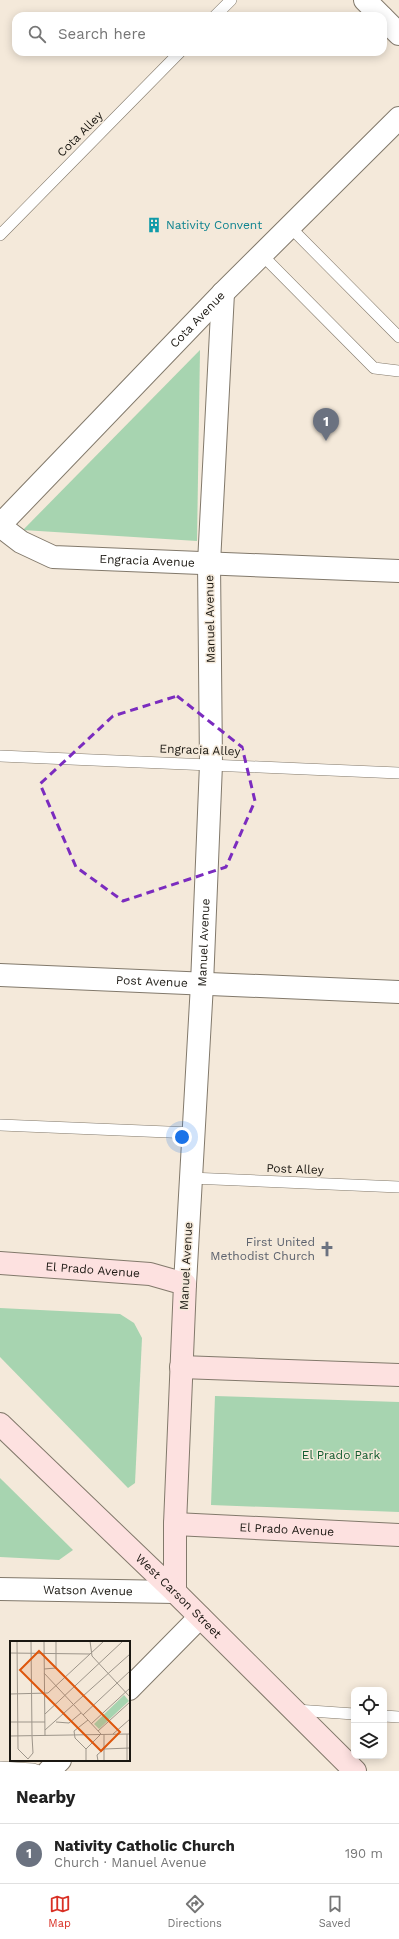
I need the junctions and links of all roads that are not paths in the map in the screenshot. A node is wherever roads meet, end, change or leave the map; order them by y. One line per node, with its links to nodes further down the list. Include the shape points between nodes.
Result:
1 (231, 0): 3 (lane)
2 (365, 0): 4 (street)
3 (219, 12)
4 (377, 12)
5 (387, 22): 6 (street)
6 (399, 34)
7 (176, 56): 10 (lane, Cota Alley)
8 (399, 118): 9 (street, Cota Avenue)
9 (290, 227): 11 (street, Cota Avenue); 13 (lane)
10 (0, 235)
11 (262, 255): 12 (street, Cota Avenue); 14 (lane, via 374,368)
12 (223, 293): 15 (street, Cota Avenue); 16 (street, Manuel Avenue)
13 (399, 337)
14 (399, 371)
15 (0, 526): 16 (street, Engracia Avenue, via 21,542 53,557)
16 (209, 563): 17 (street, Engracia Avenue); 19 (street, Manuel Avenue)
17 (399, 571)
18 (0, 756): 19 (lane, Engracia Alley)
19 (211, 764): 20 (lane, Engracia Alley); 22 (street, Manuel Avenue)
20 (399, 773)
21 (0, 975): 22 (street, Post Avenue)
22 (202, 984): 23 (street, Post Avenue); 25 (street, Manuel Avenue)
23 (399, 992)
24 (0, 1125): 25 (lane)
25 (192, 1133): 26 (street, Manuel Avenue)
26 (190, 1178): 27 (lane, Post Alley); 29 (street, Manuel Avenue)
27 (399, 1187)
28 (0, 1263): 29 (street, El Prado Avenue, via 150,1274)
29 (185, 1284): 30 (street, Manuel Avenue)
30 (181, 1367): 31 (street); 33 (street, Manuel Avenue)
31 (399, 1375)
32 (0, 1424): 36 (street, West Carson Street)
33 (175, 1524): 34 (street, El Prado Avenue); 36 (street, Manuel Avenue)
34 (399, 1535)
35 (0, 1589): 36 (street, Watson Avenue)
36 (175, 1592): 37 (street, West Carson Street)
37 (200, 1617): 38 (street); 39 (street, West Carson Street)
38 (130, 1688)
39 (294, 1710): 40 (lane); 47 (street, West Carson Street)
40 (351, 1714)
41 (387, 1716): 42 (lane)
42 (399, 1717)
43 (59, 1761): 46 (street)
44 (0, 1767): 45 (lane)
45 (38, 1771)
46 (49, 1771)
47 (355, 1771)

